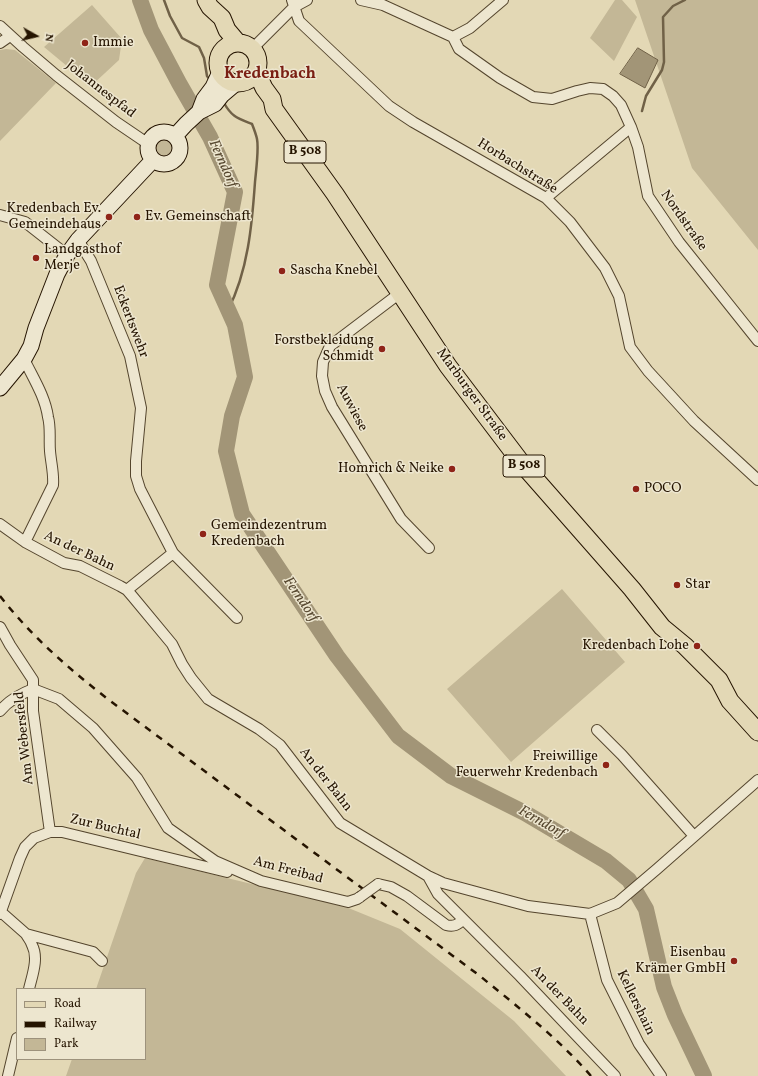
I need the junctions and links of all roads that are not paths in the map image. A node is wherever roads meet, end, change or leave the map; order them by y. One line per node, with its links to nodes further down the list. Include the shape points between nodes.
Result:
1 (307, 0): 4 (street)
2 (360, 0): 5 (street)
3 (503, 0): 9 (street, via 470,28)
4 (293, 3): 11 (street); 20 (street, Horbachstraße, via 299,21 389,106)
5 (385, 3): 9 (street)
6 (208, 4): 11 (main road, via 222,18 227,30); 12 (main road)
7 (0, 26): 8 (street, Johannespfad)
8 (10, 36): 10 (street); 18 (street, Johannespfad, via 116,122)
9 (453, 37): 16 (street, Nordstraße, via 459,49 500,78 533,97 552,99 590,88 603,89 621,105)
10 (0, 43)
11 (245, 46): 12 (main road, via 231,44); 14 (main road, via 256,52 258,66)
12 (223, 50): 13 (main road, via 218,59)
13 (220, 72): 14 (main road, B 508, via 228,82); 15 (main road)
14 (245, 80): 15 (main road, via 222,95 215,104); 24 (main road, Marburger Straße / B 508, via 266,105 274,109 322,174)
15 (199, 112): 17 (main road)
16 (631, 127): 20 (street); 25 (street, Nordstraße, via 638,147 648,196 679,242)
17 (175, 136): 18 (main road, via 161,132); 19 (main road, via 180,147 176,159 168,164 160,164)
18 (149, 142): 19 (main road, via 148,152)
19 (153, 160): 22 (main road)
20 (546, 198): 28 (street, Horbachstraße, via 570,222 605,268 618,296 630,347 648,371 694,421)
21 (0, 214): 23 (street, via 25,222)
22 (78, 240): 23 (main road); 32 (street, Eckertswehr, via 91,261 130,356 141,408 136,476 140,489)
23 (67, 255): 26 (main road, via 54,281)
24 (400, 293): 31 (street, Auwiese, via 330,346 322,376 332,407 401,519); 39 (main road, Marburger Straße / B 508, via 448,366 523,465 662,627 719,680 730,701)
25 (758, 341)
26 (24, 359): 27 (main road); 30 (street, via 42,396 48,416 53,478 53,485)
27 (0, 388)
28 (758, 480)
29 (0, 524): 30 (street, An der Bahn)
30 (25, 542): 33 (street, An der Bahn, via 64,563 80,566)
31 (429, 548)
32 (173, 553): 33 (street); 34 (street, Eckertswehr)
33 (126, 590): 43 (street, An der Bahn, via 172,644 191,678 208,699 259,729 280,745 340,823)
34 (237, 618)
35 (0, 627): 36 (street, Am Webersfeld, via 33,680)
36 (33, 689): 37 (street, via 18,695); 41 (street, Am Webersfeld, via 33,711); 44 (street, Am Freibad, via 58,699 93,728 138,778 168,828 215,861)
37 (0, 711)
38 (597, 730): 42 (street)
39 (758, 732)
40 (758, 780): 42 (street)
41 (50, 832): 44 (street, Zur Buchtal, via 62,832); 45 (street, Zur Buchtal, via 34,838 25,847)
42 (694, 836): 46 (street, via 624,897)
43 (428, 876): 46 (street, via 443,883 528,906); 47 (street, An der Bahn, via 438,894)
44 (252, 878): 47 (street, Am Freibad, bridge, via 348,902 357,899 378,884 391,886 446,925 453,926)
45 (0, 913): 48 (street)
46 (590, 914): 54 (street, Kellershain, via 607,980 639,1044)
47 (464, 919): 53 (street, An der Bahn)
48 (26, 934): 49 (street, via 93,952); 50 (street, via 33,946 35,958)
49 (102, 961)
50 (29, 988)
51 (16, 1042): 52 (street)
52 (8, 1076)
53 (615, 1076)
54 (661, 1076)

